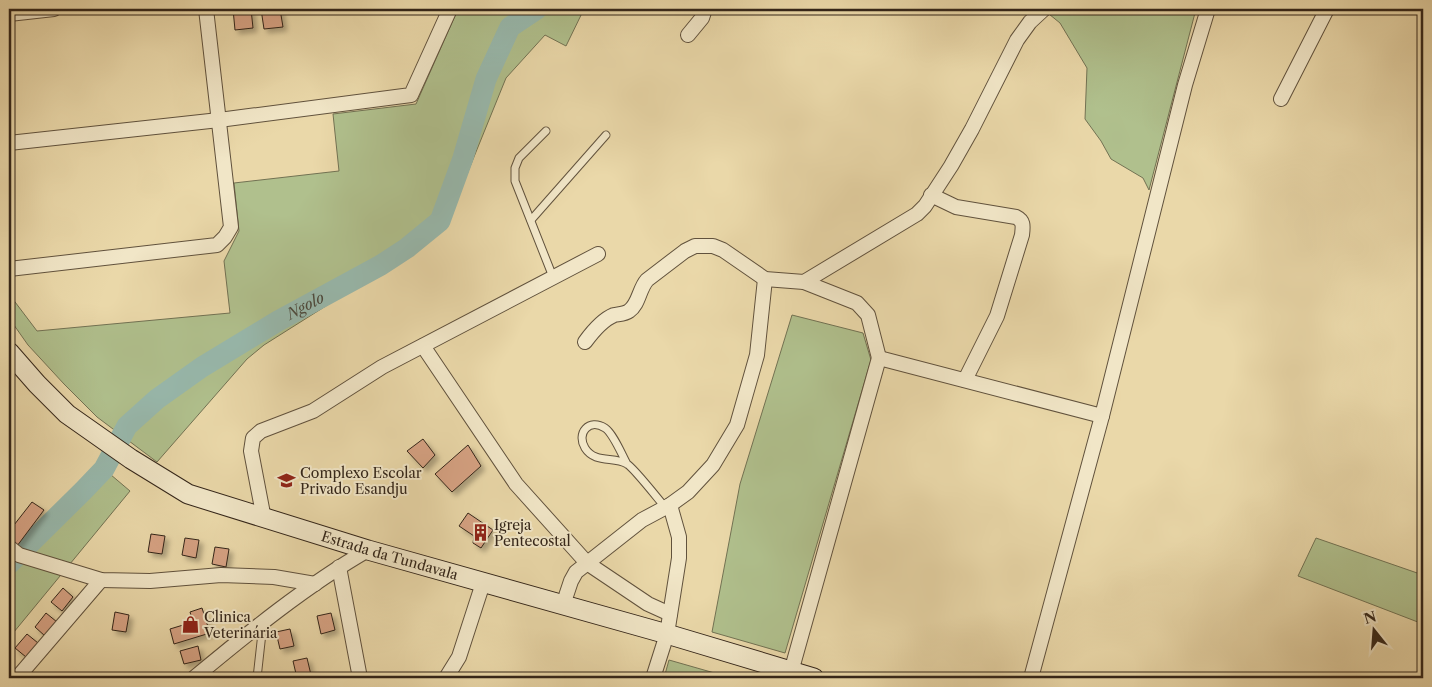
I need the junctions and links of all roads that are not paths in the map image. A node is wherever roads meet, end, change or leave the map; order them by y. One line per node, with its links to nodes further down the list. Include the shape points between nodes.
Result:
1 (54, 9): 8 (street)
2 (206, 9): 11 (street)
3 (450, 9): 11 (street, via 411,94)
4 (705, 9): 9 (street)
5 (1044, 9): 15 (street, via 1016,40 972,129)
6 (1208, 9): 27 (street, via 1185,85)
7 (1327, 9): 10 (street)
8 (9, 14)
9 (688, 35)
10 (1281, 99)
11 (219, 120): 14 (street); 18 (street, via 231,227 217,245)
12 (546, 131): 16 (lane, via 519,158 515,168 516,181)
13 (606, 135): 16 (lane)
14 (9, 143)
15 (931, 195): 21 (street, via 917,214); 26 (street, via 956,207 1016,217 1024,225 996,316)
16 (531, 220): 19 (lane)
17 (598, 254): 19 (street)
18 (9, 270)
19 (553, 277): 23 (street)
20 (765, 279): 21 (street); 22 (street, via 724,250 695,246 647,280 633,307 606,319); 29 (street, via 757,355 737,425 713,465 688,492)
21 (804, 282): 25 (street, via 857,303 868,315)
22 (585, 342)
23 (423, 346): 30 (street, via 382,367 313,412 261,430 253,438 251,451); 33 (street, via 516,484)
24 (9, 352): 30 (main road, Estrada da Tundavala, via 67,414 131,459 188,494)
25 (879, 358): 26 (street); 42 (street)
26 (965, 380): 27 (street)
27 (1102, 416): 50 (street)
28 (627, 464): 28 (lane, via 596,457 585,449 584,428 589,425 605,428); 29 (lane)
29 (667, 506): 33 (street, via 642,520); 39 (street, via 679,537)
30 (264, 519): 32 (main road, Estrada da Tundavala)
31 (9, 547): 35 (street, via 19,555)
32 (368, 550): 34 (street); 36 (main road, Estrada da Tundavala)
33 (587, 562): 38 (street, via 576,572); 39 (street, via 648,604)
34 (339, 567): 37 (street); 46 (street)
35 (101, 580): 37 (street, via 150,581 221,575 274,577); 43 (street)
36 (483, 583): 38 (main road, Estrada da Tundavala); 47 (street, via 459,657)
37 (315, 584): 40 (street)
38 (563, 604): 41 (main road, Estrada da Tundavala)
39 (670, 614): 41 (street)
40 (263, 624): 44 (street); 45 (lane)
41 (668, 634): 42 (main road, Estrada da Tundavala); 48 (street)
42 (791, 672): 49 (main road, Estrada da Tundavala)
43 (22, 676)
44 (194, 678)
45 (257, 678)
46 (360, 678)
47 (446, 678)
48 (653, 678)
49 (814, 678)
50 (1031, 678)

